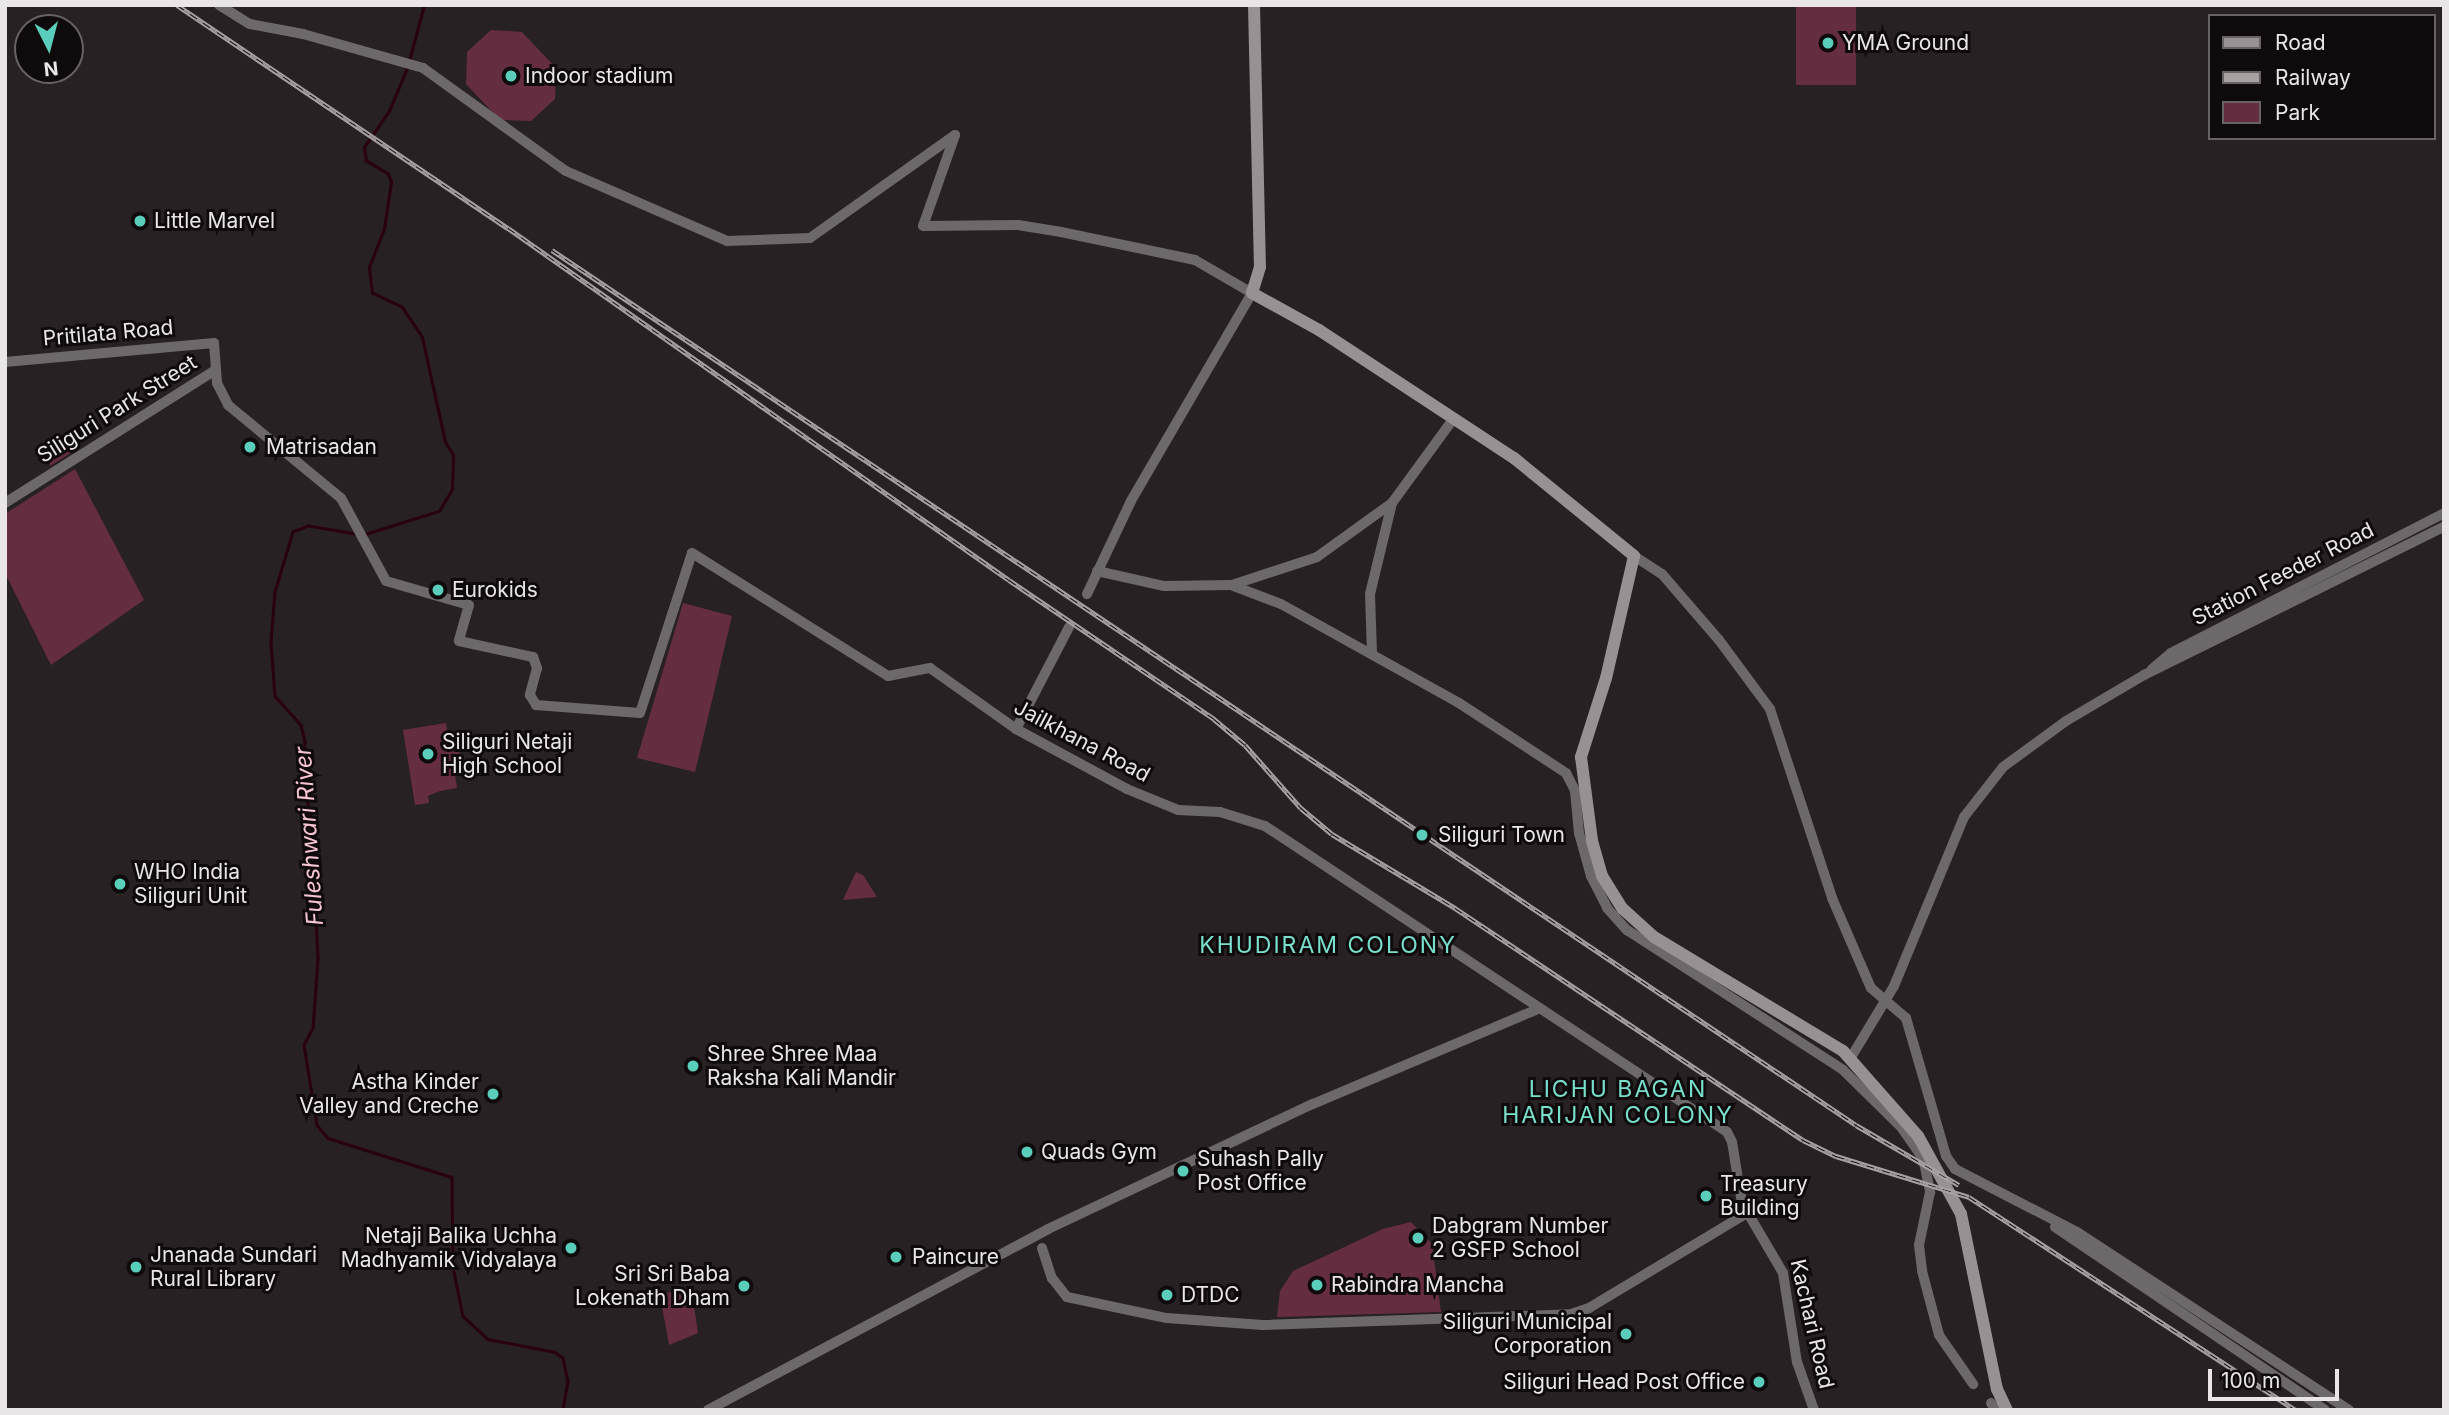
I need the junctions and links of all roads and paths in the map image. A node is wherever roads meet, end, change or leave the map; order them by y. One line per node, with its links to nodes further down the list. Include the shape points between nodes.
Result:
1 (219, 5): 3 (street, via 250,24 423,68 566,171 727,241 810,238 955,135 923,226 1018,226 1061,232 1195,260)
2 (1254, 5): 3 (main road, via 1260,267)
3 (1252, 293): 6 (main road, via 1319,330); 12 (street, via 1131,501)
4 (5, 362): 5 (street, Pritilata Road, via 214,344)
5 (215, 370): 7 (street, Siliguri Park Street); 18 (street, Jailkhana Road, via 220,394 228,405 336,492 359,524 386,581 469,605 459,641 533,657 537,667 530,695 536,705 638,715 692,552 888,676 930,668)
6 (1454, 418): 8 (street); 11 (main road, via 1551,485)
7 (5, 503)
8 (1392, 503): 13 (street, via 1317,557); 16 (street, via 1370,594)
9 (2444, 513): 17 (street, Station Feeder Road, via 2171,653)
10 (2444, 527): 17 (street, Station Feeder Road)
11 (1634, 556): 20 (main road, via 1606,678 1582,752 1598,865 1627,914 1654,937 1802,1023); 21 (street, via 1662,574 1770,709 1832,898 1862,970 1871,988 1899,1010 1908,1024)
12 (1097, 571): 13 (street, via 1164,586); 14 (street)
13 (1231, 585): 16 (street, via 1282,604)
14 (1087, 594)
15 (1069, 627): 18 (street)
16 (1372, 654): 22 (street, via 1459,703 1566,774 1575,791 1579,833 1591,876 1607,908 1627,930 1843,1070 1901,1127)
17 (2144, 675): 20 (street, Station Feeder Road, via 2003,767 1964,817 1894,986)
18 (1016, 729): 19 (street, Jailkhana Road, via 1168,807 1220,812 1265,826)
19 (1536, 1010): 24 (street, Jailkhana Road, via 1727,1132); 25 (street, via 1323,1100)
20 (1850, 1059): 31 (main road, via 1918,1136 1954,1197 1970,1249 1997,1389)
21 (1944, 1151): 22 (street); 23 (street, via 1955,1169)
22 (1926, 1165): 28 (street, via 1930,1192 1919,1245 1920,1263 1939,1335)
23 (2035, 1212): 32 (street); 33 (street, via 2077,1232)
24 (1747, 1213): 27 (street, via 1572,1314 1263,1325 1167,1318 1064,1295 1052,1278); 30 (street, Kachari Road, via 1783,1273 1797,1362)
25 (1048, 1229): 26 (street); 27 (street)
26 (1023, 1242): 27 (street); 29 (street)
27 (1042, 1248)
28 (1973, 1384)
29 (709, 1410)
30 (1814, 1410)
31 (2007, 1410)
32 (2325, 1410)
33 (2349, 1410)

